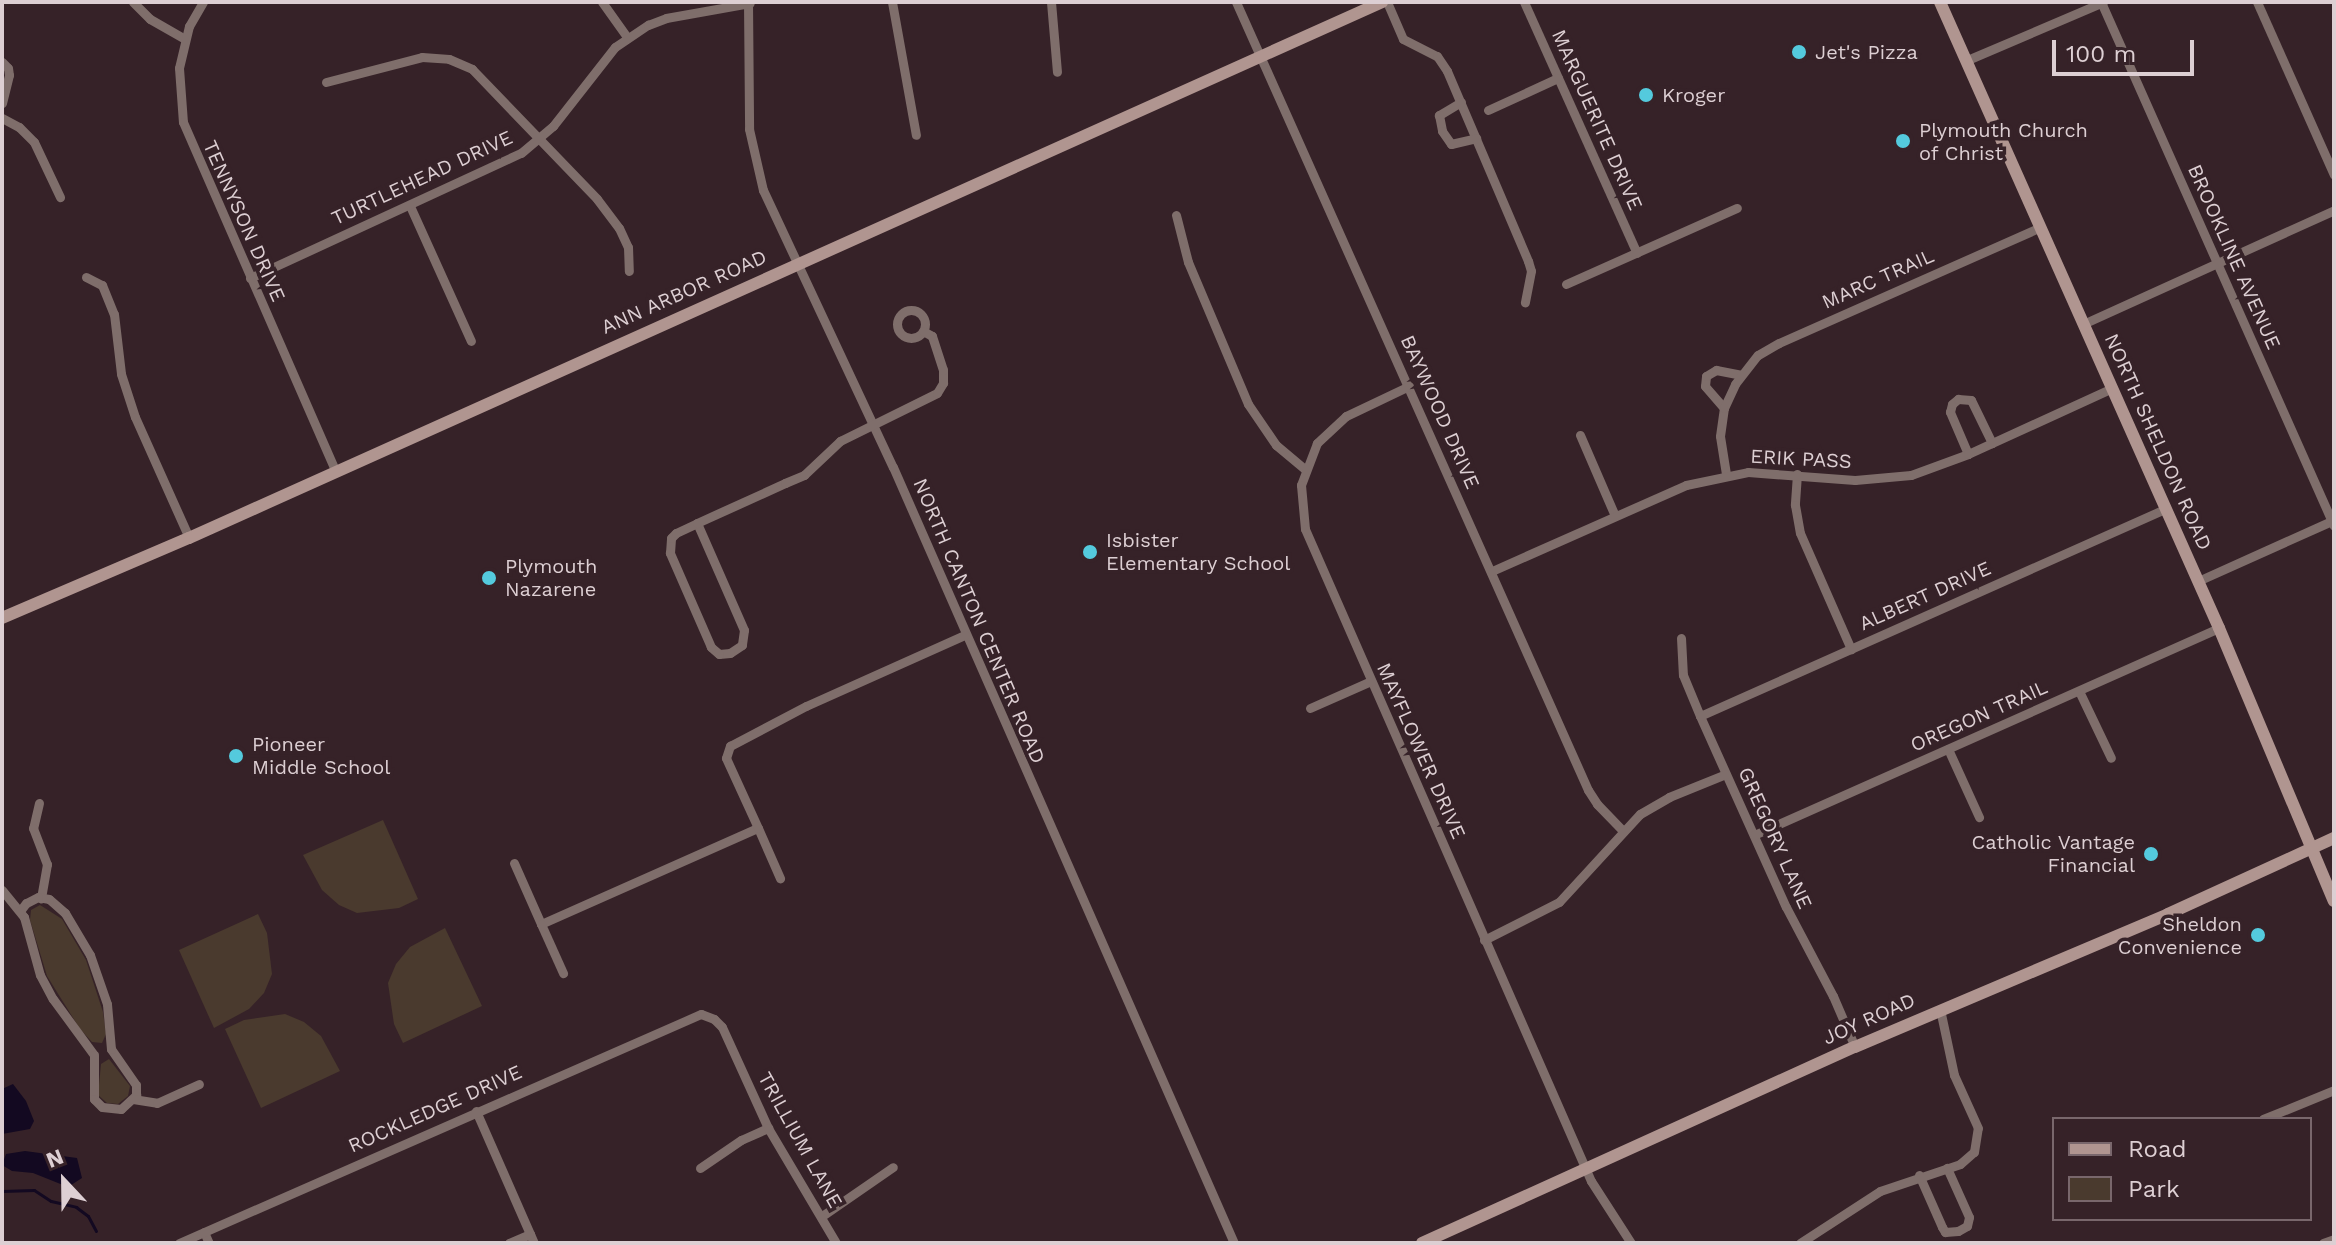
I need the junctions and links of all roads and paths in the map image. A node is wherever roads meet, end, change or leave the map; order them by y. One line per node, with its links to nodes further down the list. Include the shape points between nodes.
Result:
1 (133, 2): 14 (street)
2 (203, 2): 14 (street, TENNYSON DRIVE)
3 (602, 2): 13 (street)
4 (750, 2): 13 (street, TURTLEHEAD DRIVE, via 666,18); 37 (street, NORTH CANTON CENTER ROAD, via 752,150 763,190)
5 (892, 2): 25 (street)
6 (1051, 2): 18 (street)
7 (1236, 2): 15 (street, BAYWOOD DRIVE)
8 (1384, 2): 15 (main road, ANN ARBOR ROAD); 21 (street, via 1403,39 1442,60)
9 (1524, 2): 19 (street, MARGUERITE DRIVE)
10 (1940, 2): 16 (main road, NORTH SHELDON ROAD)
11 (2102, 2): 16 (street); 36 (street, BROOKLINE AVENUE)
12 (2257, 2): 28 (street)
13 (627, 37): 26 (street, TURTLEHEAD DRIVE)
14 (185, 39): 40 (street, TENNYSON DRIVE, via 177,82 183,122)
15 (1260, 56): 37 (main road, ANN ARBOR ROAD); 47 (street, BAYWOOD DRIVE)
16 (1965, 61): 34 (main road, NORTH SHELDON ROAD)
17 (2, 62): 22 (street, via 9,75)
18 (1057, 72)
19 (1558, 78): 23 (street); 35 (street, MARGUERITE DRIVE)
20 (326, 82): 26 (street, via 409,59 449,59 485,78)
21 (1461, 102): 27 (street); 27 (street, via 1439,115 1442,131 1455,145)
22 (2, 103)
23 (1488, 110)
24 (2, 118): 29 (street, via 34,142)
25 (916, 135)
26 (541, 138): 30 (street, TURTLEHEAD DRIVE, via 492,169); 38 (street, via 619,228 628,247)
27 (1476, 138): 42 (street, via 1531,271)
28 (2334, 175)
29 (60, 197)
30 (410, 206): 40 (street, TURTLEHEAD DRIVE); 45 (street)
31 (1737, 208): 35 (street)
32 (2334, 210): 36 (street)
33 (1176, 215): 54 (street, via 1188,262 1253,415 1276,445)
34 (2039, 228): 43 (main road, NORTH SHELDON ROAD); 46 (street, MARC TRAIL, via 1779,343 1758,355)
35 (1637, 253): 41 (street)
36 (2216, 262): 43 (street); 61 (street, BROOKLINE AVENUE)
37 (796, 263): 50 (street, NORTH CANTON CENTER ROAD); 55 (main road, ANN ARBOR ROAD)
38 (629, 271)
39 (86, 277): 62 (street, via 102,285 114,314 121,374 135,417)
40 (250, 278): 55 (street, TENNYSON DRIVE)
41 (1566, 284)
42 (1525, 302)
43 (2083, 324): 48 (main road, NORTH SHELDON ROAD)
44 (923, 331): 50 (street, via 932,336 940,354 941,387 931,397)
45 (471, 341)
46 (1741, 375): 49 (street, MARC TRAIL); 49 (street, via 1716,370 1706,376 1705,386)
47 (1409, 386): 54 (street, MAYFLOWER DRIVE, via 1338,421 1317,443); 63 (street, BAYWOOD DRIVE)
48 (2110, 389): 52 (street, ERIK PASS); 58 (main road, NORTH SHELDON ROAD)
49 (1724, 408): 56 (street, MARC TRAIL, via 1720,436)
50 (871, 424): 60 (street, via 840,441 804,475); 67 (street, NORTH CANTON CENTER ROAD)
51 (1580, 435): 59 (street)
52 (1992, 443): 53 (street, ERIK PASS); 53 (street, via 1971,400 1958,399 1950,412)
53 (1968, 454): 57 (street, ERIK PASS, via 1891,478)
54 (1305, 469): 70 (street, MAYFLOWER DRIVE, via 1300,499 1305,529)
55 (335, 470): 62 (main road, ANN ARBOR ROAD)
56 (1726, 474): 57 (street, ERIK PASS); 59 (street, ERIK PASS)
57 (1797, 474): 69 (street, via 1800,533)
58 (2165, 509): 64 (main road, NORTH SHELDON ROAD); 69 (street, ALBERT DRIVE)
59 (1615, 516): 63 (street, ERIK PASS)
60 (697, 523): 60 (street, via 674,535 670,553 711,647 719,654 730,653 742,645 744,630)
61 (2333, 523): 64 (street)
62 (189, 538): 65 (main road, ANN ARBOR ROAD)
63 (1492, 571): 80 (street, BAYWOOD DRIVE, via 1588,790)
64 (2198, 581): 66 (main road, NORTH SHELDON ROAD)
65 (2, 618)
66 (2219, 628): 71 (street, OREGON TRAIL); 83 (main road, NORTH SHELDON ROAD)
67 (965, 635): 79 (street, via 730,746 726,758); 117 (street, NORTH CANTON CENTER ROAD)
68 (1681, 638): 73 (street, GREGORY LANE, via 1683,675)
69 (1851, 649): 73 (street, ALBERT DRIVE)
70 (1371, 681): 72 (street); 91 (street, MAYFLOWER DRIVE)
71 (2079, 691): 74 (street, OREGON TRAIL); 75 (street)
72 (1310, 708)
73 (1700, 716): 76 (street, GREGORY LANE)
74 (1948, 749): 78 (street); 81 (street, OREGON TRAIL)
75 (2111, 758)
76 (1726, 774): 80 (street, via 1662,801); 81 (street, GREGORY LANE)
77 (39, 803): 87 (street, via 33,828 47,864)
78 (1979, 817)
79 (758, 828): 85 (street); 90 (street)
80 (1622, 830): 91 (street, via 1559,902)
81 (1754, 835): 95 (street, GREGORY LANE)
82 (2334, 838): 83 (main road, JOY ROAD)
83 (2312, 848): 88 (main road, NORTH SHELDON ROAD); 93 (main road, JOY ROAD)
84 (514, 863): 90 (street)
85 (780, 878)
86 (2, 890): 89 (street)
87 (41, 898): 89 (street); 96 (street, via 65,913 90,955 107,1004)
88 (2334, 901)
89 (20, 911): 97 (street, via 47,988)
90 (541, 924): 92 (street)
91 (1484, 940): 107 (street, MAYFLOWER DRIVE)
92 (563, 973)
93 (1940, 1009): 95 (main road, JOY ROAD); 106 (street, via 1954,1075 1979,1134 1968,1159)
94 (708, 1016): 101 (street, ROCKLEDGE DRIVE, via 689,1017); 103 (street, TRILLIUM LANE, via 722,1027)
95 (1855, 1047): 107 (main road, JOY ROAD)
96 (111, 1049): 97 (street); 100 (street, via 132,1075)
97 (94, 1055): 100 (street, via 94,1099 112,1110)
98 (199, 1084): 100 (street, via 157,1103)
99 (2334, 1090): 102 (street)
100 (133, 1099)
101 (476, 1111): 110 (street, ROCKLEDGE DRIVE); 111 (street)
102 (2268, 1117)
103 (768, 1128): 105 (street); 109 (street, TRILLIUM LANE)
104 (893, 1167): 109 (street)
105 (700, 1168)
106 (1947, 1168): 108 (street); 108 (street, via 1969,1217 1958,1231 1945,1232)
107 (1586, 1169): 118 (main road, JOY ROAD); 119 (street, MAYFLOWER DRIVE)
108 (1919, 1175): 120 (street, via 1880,1191)
109 (822, 1216): 116 (street, TRILLIUM LANE)
110 (204, 1232): 113 (street, ROCKLEDGE DRIVE); 114 (street)
111 (532, 1238): 115 (street)
112 (2334, 1239): 121 (street)
113 (179, 1243)
114 (209, 1243)
115 (509, 1243)
116 (836, 1243)
117 (1234, 1243)
118 (1422, 1243)
119 (1631, 1243)
120 (1800, 1243)
121 (2323, 1243)

